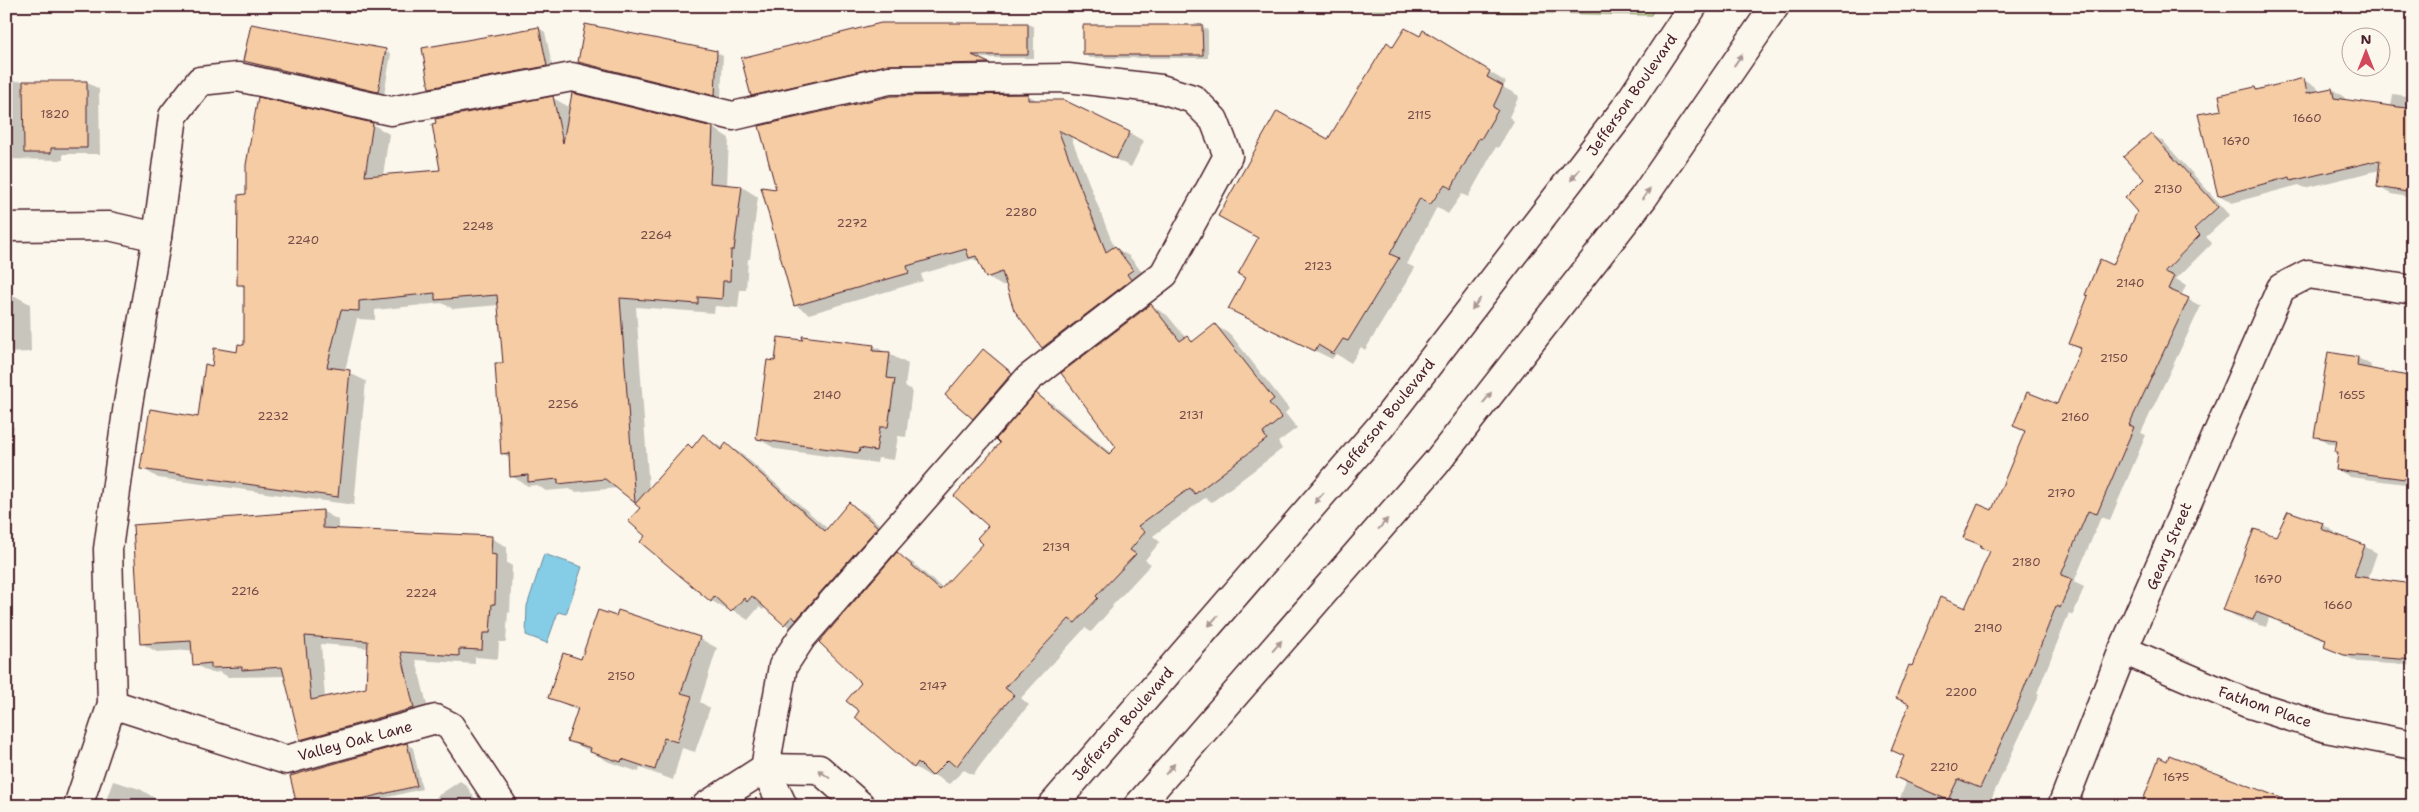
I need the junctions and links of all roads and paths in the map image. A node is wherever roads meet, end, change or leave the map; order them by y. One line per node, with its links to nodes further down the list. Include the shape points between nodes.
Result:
1 (1693, 6): 15 (main road, Jefferson Boulevard, one-way to 15, via 1624,110 1382,426)
2 (1775, 6): 16 (main road, one-way to 2, via 1436,463 1643,198)
3 (6, 227): 4 (main road, via 109,226)
4 (157, 237): 7 (main road, via 128,404 108,549); 9 (main road, via 173,116 200,81 238,77 391,111 572,76 733,116 890,80 1068,78 1161,89 1193,99 1214,120 1228,156 1164,274 1029,378 802,636 783,666)
5 (2413, 290): 6 (main road, Geary Street, via 2308,274 2281,288)
6 (2123, 650): 8 (main road, Fathom Place, via 2247,703 2326,728); 17 (main road, Geary Street)
7 (112, 704): 10 (main road); 11 (main road, Valley Oak Lane, via 286,760 436,719 450,726)
8 (2413, 745)
9 (765, 768): 12 (main road); 13 (main road); 14 (main road, one-way to 9, via 819,769)
10 (78, 806)
11 (503, 806)
12 (706, 806)
13 (783, 806)
14 (861, 806)
15 (1052, 806)
16 (1138, 806)
17 (2062, 806)

